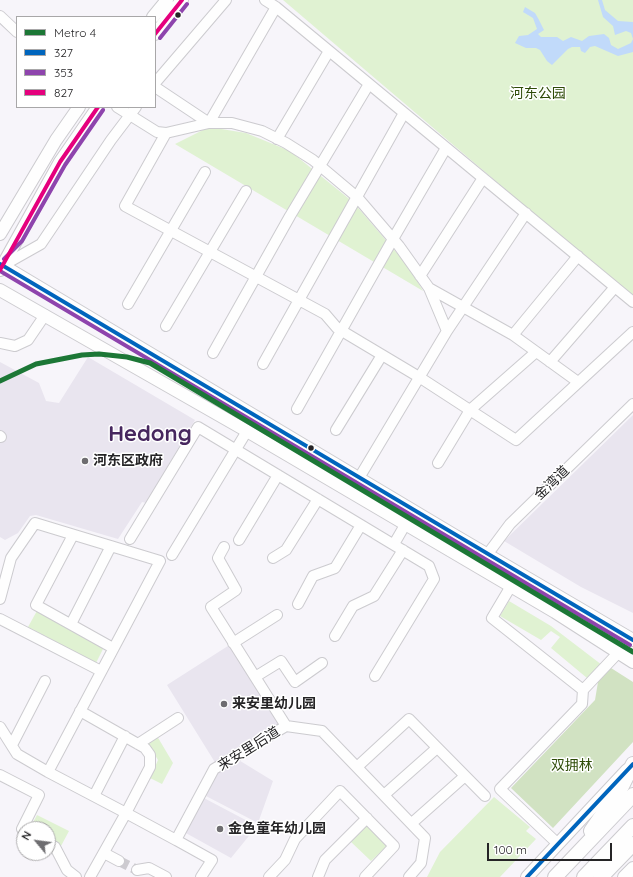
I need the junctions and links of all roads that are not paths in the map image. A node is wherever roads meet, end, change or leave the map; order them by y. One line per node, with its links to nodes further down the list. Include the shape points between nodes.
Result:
1 (167, 0): 7 (main road)
2 (182, 0): 9 (main road)
3 (226, 0): 11 (street)
4 (265, 0): 5 (street)
5 (276, 7): 10 (street); 19 (street)
6 (0, 16): 8 (street)
7 (154, 16)
8 (16, 31)
9 (156, 33)
10 (329, 51): 12 (street); 21 (street)
11 (156, 82)
12 (369, 84): 18 (street); 23 (street)
13 (156, 88): 19 (street)
14 (78, 108): 30 (main road)
15 (97, 108): 34 (main road, via 60,162)
16 (122, 108): 17 (street)
17 (133, 111): 20 (street, via 158,132); 34 (street, via 41,244)
18 (404, 113): 22 (street); 27 (street)
19 (209, 123): 20 (street); 21 (street, via 232,123 262,131)
20 (166, 133): 29 (street, via 125,206)
21 (277, 139): 23 (street)
22 (446, 148): 25 (street); 31 (street)
23 (321, 166): 27 (street); 36 (street)
24 (205, 172): 29 (street)
25 (483, 178): 28 (street); 35 (street)
26 (246, 190): 32 (street)
27 (357, 197): 31 (street); 40 (street)
28 (526, 213): 33 (street); 43 (street)
29 (171, 231): 32 (street); 42 (street)
30 (0, 234)
31 (393, 238): 35 (street); 46 (street)
32 (210, 252): 36 (street); 45 (street)
33 (578, 256): 37 (street); 49 (street)
34 (1, 264): 66 (main road)
35 (420, 276): 38 (street)
36 (256, 277): 40 (street); 52 (street)
37 (615, 287): 41 (street); 54 (street)
38 (429, 288): 43 (street); 47 (street)
39 (0, 290): 44 (main road)
40 (300, 301): 46 (street, via 325,314); 55 (street)
41 (633, 302)
42 (128, 304)
43 (464, 308): 47 (street); 49 (street)
44 (44, 315): 50 (street, via 28,340 15,346); 62 (main road)
45 (166, 326)
46 (342, 331): 53 (street); 59 (street)
47 (447, 331): 56 (street)
48 (633, 332): 57 (street)
49 (513, 335): 51 (street)
50 (0, 343)
51 (536, 352): 54 (street); 60 (street)
52 (213, 353)
53 (382, 355): 56 (street); 61 (street)
54 (550, 362): 57 (street)
55 (263, 364)
56 (419, 377): 60 (street); 66 (street)
57 (578, 382): 60 (street, via 516,440)
58 (633, 404): 77 (street, 金湾道, via 510,524)
59 (297, 409)
60 (470, 410): 64 (street)
61 (336, 430)
62 (247, 431): 63 (street); 69 (main road)
63 (236, 450): 65 (street); 71 (street, via 198,427); 78 (street)
64 (438, 463)
65 (278, 475): 67 (street); 72 (street)
66 (359, 478): 77 (main road)
67 (318, 499): 68 (street); 79 (street, via 286,550)
68 (362, 525): 73 (street); 83 (street, via 335,568 313,576)
69 (405, 525): 73 (street); 80 (main road)
70 (73, 535): 74 (street); 82 (street, via 35,523 11,558); 86 (street, via 36,605)
71 (130, 539)
72 (239, 540)
73 (394, 544): 76 (street)
74 (111, 546): 86 (street); 90 (street, via 160,561)
75 (224, 547): 89 (street, via 218,558 236,590 211,607)
76 (403, 550): 87 (street, via 374,596 353,606); 95 (street, via 429,566 434,579)
77 (486, 554): 80 (street, 金湾道); 88 (main road)
78 (172, 555)
79 (273, 558)
80 (478, 567): 81 (main road)
81 (511, 586): 91 (main road); 98 (street, via 492,618)
82 (0, 600)
83 (298, 604)
84 (277, 615): 89 (street)
85 (0, 620): 94 (street)
86 (71, 624): 90 (street)
87 (335, 636)
88 (633, 640)
89 (233, 643): 96 (street)
90 (113, 648): 94 (street)
91 (618, 652): 92 (main road); 98 (street)
92 (633, 662)
93 (322, 663): 96 (street, via 296,682 281,661)
94 (101, 672): 99 (street)
95 (375, 676)
96 (255, 677): 101 (street)
97 (45, 681): 105 (street)
98 (583, 690): 122 (street, via 582,704 500,789)
99 (80, 711): 103 (street); 109 (street)
100 (178, 718): 104 (street)
101 (286, 726): 108 (street, 来安里后道, via 322,731); 121 (street, 来安里后道, via 214,769)
102 (0, 727): 105 (street)
103 (125, 736): 104 (street); 114 (street)
104 (138, 744): 116 (street, via 150,755 150,767)
105 (12, 745): 109 (street, via 17,754)
106 (437, 748): 108 (street, via 409,718); 111 (street); 112 (street)
107 (633, 764): 122 (main road); 124 (highway, via 622,786 593,826)
108 (357, 767): 112 (street, 来安里后道)
109 (48, 772): 114 (street)
110 (0, 775): 118 (street, via 39,795)
111 (465, 776): 115 (street); 119 (street)
112 (384, 795): 119 (street, 来安里后道)
113 (633, 795): 124 (highway)
114 (94, 796): 116 (street)
115 (485, 796)
116 (126, 813): 121 (street); 126 (street)
117 (366, 818): 135 (street, via 340,791 295,839 285,860); 136 (street, via 325,860); 137 (street, via 394,846)
118 (26, 821)
119 (412, 823): 138 (street, 来安里后道, via 425,838 421,862)
120 (633, 826): 141 (highway)
121 (176, 840): 134 (street, via 212,860)
122 (558, 844): 139 (main road)
123 (633, 844): 130 (highway)
124 (584, 848): 140 (highway)
125 (56, 849): 131 (street, via 68,870)
126 (104, 853): 127 (street); 132 (street)
127 (119, 861)
128 (633, 868): 142 (main road)
129 (137, 870): 133 (street, via 148,868)
130 (604, 874)
131 (76, 877)
132 (90, 877)
133 (166, 877)
134 (201, 877)
135 (269, 877)
136 (318, 877)
137 (366, 877)
138 (409, 877)
139 (527, 877)
140 (555, 877)
141 (584, 877)
142 (624, 877)

